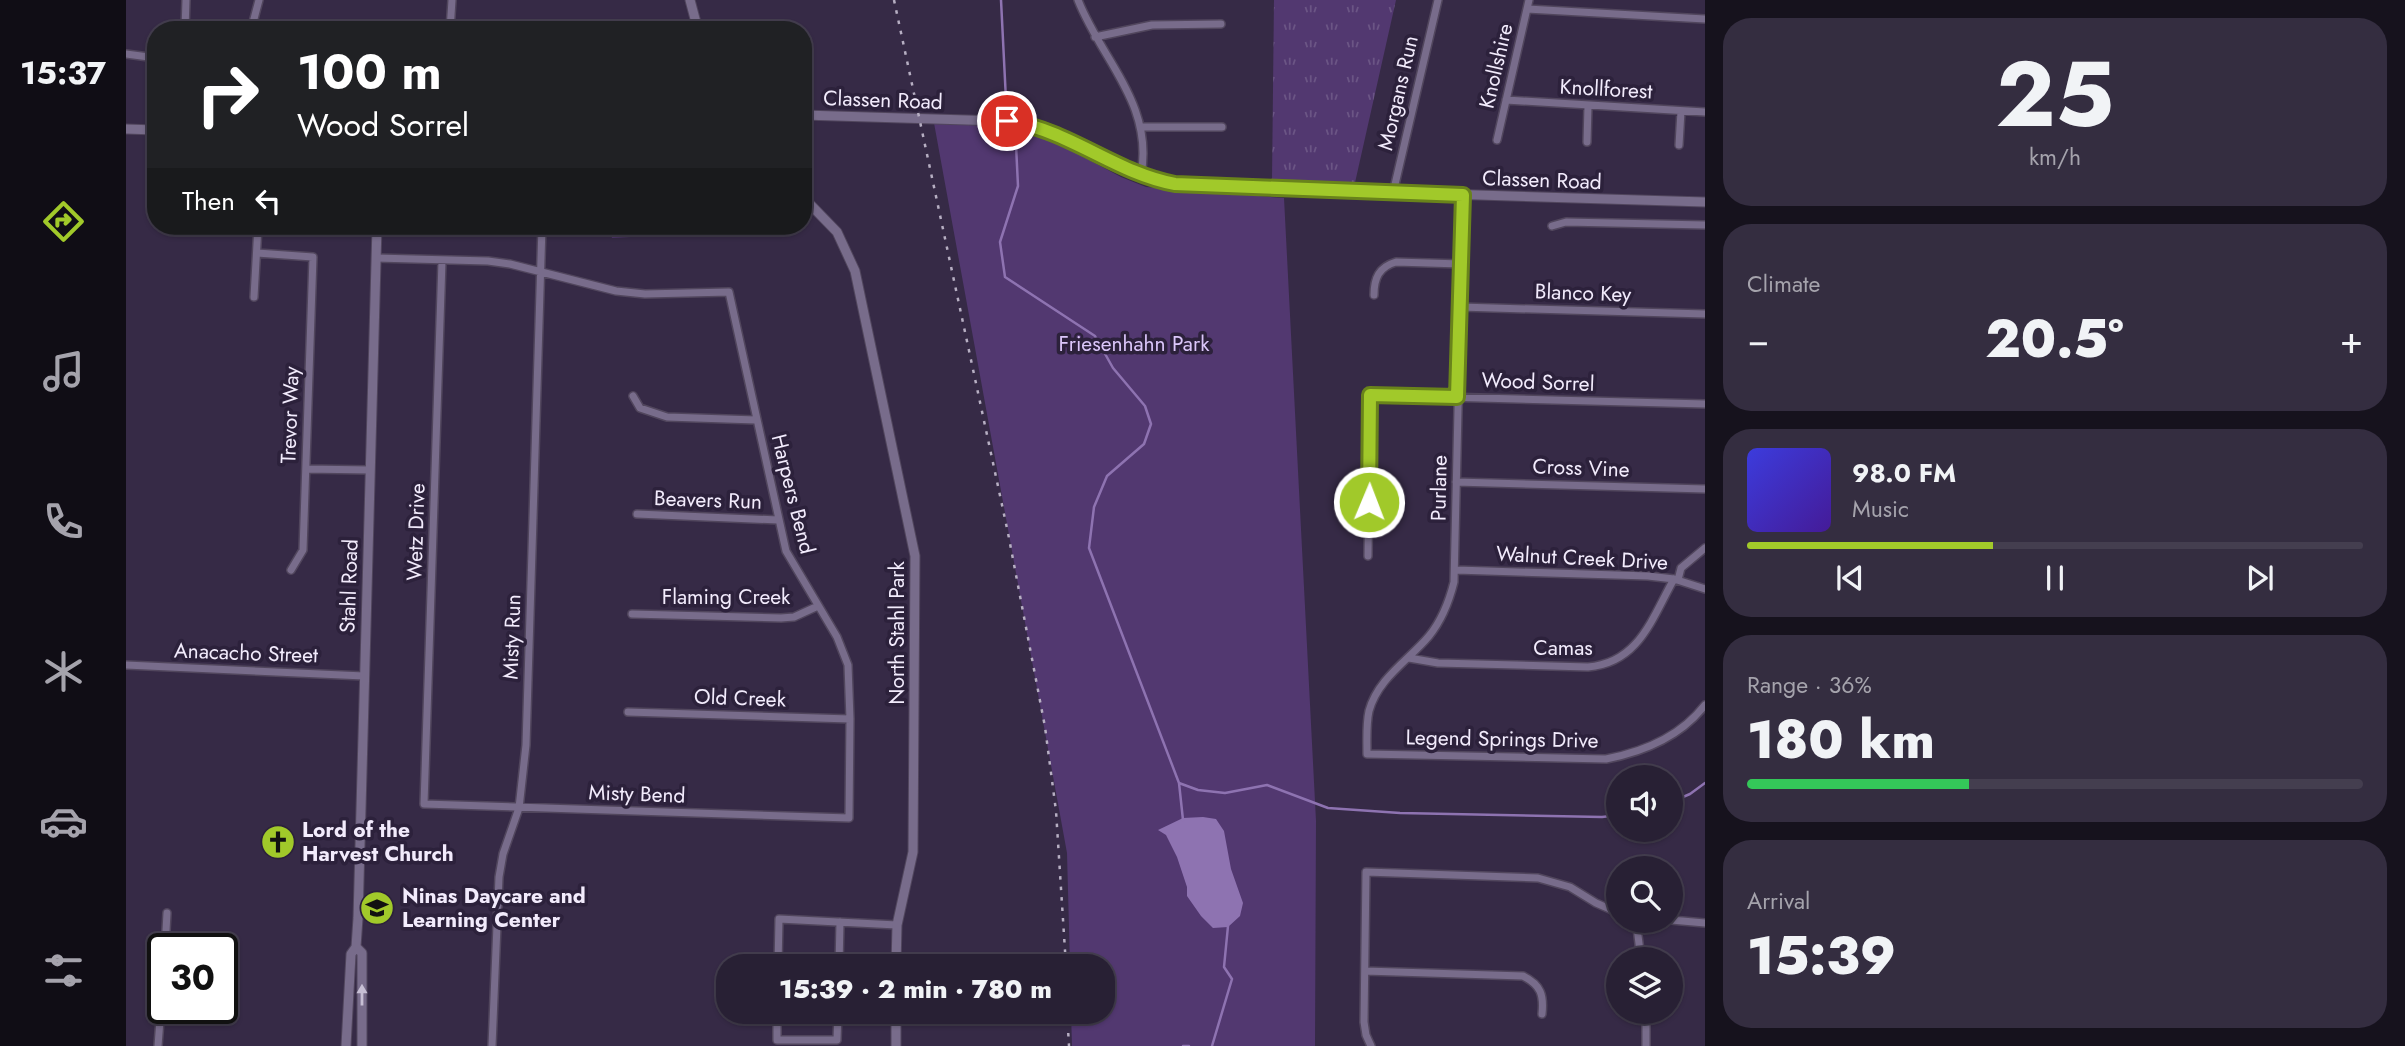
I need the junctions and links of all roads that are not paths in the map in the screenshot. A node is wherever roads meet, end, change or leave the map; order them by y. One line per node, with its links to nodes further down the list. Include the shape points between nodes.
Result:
1 (186, 0): 10 (street)
2 (259, 0): 11 (street)
3 (452, 0): 12 (street)
4 (690, 0): 13 (street)
5 (1078, 0): 15 (street)
6 (1438, 0): 31 (street, Morgans Run)
7 (1529, 0): 8 (street, Knollshire)
8 (1527, 9): 9 (street); 18 (street, Knollshire)
9 (1705, 19)
10 (185, 21)
11 (253, 21)
12 (451, 21)
13 (696, 21)
14 (1221, 24): 15 (street, via 1152,25)
15 (1095, 37): 23 (street, via 1125,84)
16 (126, 54): 17 (street)
17 (147, 57)
18 (1506, 100): 19 (street, Knollforest); 27 (street, Knollshire)
19 (1588, 106): 20 (street, Knollforest); 28 (street)
20 (1681, 111): 21 (street, Knollforest); 29 (street)
21 (1705, 112)
22 (812, 115): 30 (street, Classen Road, via 1032,125)
23 (1141, 127): 24 (street); 30 (street)
24 (1222, 127)
25 (126, 129): 26 (street)
26 (147, 130)
27 (1497, 141)
28 (1587, 142)
29 (1679, 145)
30 (1141, 175): 31 (street, Classen Road, via 1186,186)
31 (1393, 193): 32 (street, Classen Road)
32 (1463, 195): 33 (street, Classen Road); 43 (street, Purlane)
33 (1705, 202)
34 (812, 206): 82 (street, North Stahl Park, via 837,232 855,271 915,556 913,852)
35 (1552, 226): 36 (street, via 1566,222)
36 (1705, 226)
37 (258, 235): 40 (street)
38 (377, 235): 41 (street, Stahl Road)
39 (542, 235): 44 (street, Misty Run)
40 (257, 253): 46 (street); 53 (street, Trevor Way, via 313,257)
41 (376, 258): 42 (street); 54 (street, Stahl Road)
42 (442, 261): 44 (street, via 488,261); 74 (street, Wetz Drive)
43 (1461, 264): 45 (street, via 1387,264 1376,275); 47 (street, Purlane)
44 (541, 272): 52 (street, Harpers Bend, via 616,291 729,292); 75 (street, Misty Run, via 526,745)
45 (1374, 295)
46 (254, 297)
47 (1460, 307): 48 (street, Blanco Key); 50 (street, Purlane)
48 (1705, 314)
49 (633, 396): 52 (street, via 640,408 660,416)
50 (1457, 397): 51 (street, Wood Sorrel); 55 (street, Purlane); 60 (street, Wood Sorrel, via 1370,395)
51 (1705, 404)
52 (756, 420): 58 (street, Harpers Bend)
53 (306, 469): 54 (street); 61 (street, Trevor Way, via 303,550)
54 (370, 470): 69 (street, Stahl Road)
55 (1456, 482): 56 (street, Cross Vine); 62 (street, Purlane)
56 (1705, 489)
57 (637, 514): 58 (street, Beavers Run)
58 (778, 520): 65 (street, Harpers Bend, via 790,560)
59 (1705, 548): 63 (street, Camas, via 1681,568)
60 (1368, 556)
61 (291, 570)
62 (1456, 570): 63 (street, Walnut Creek Drive); 67 (street, Purlane, via 1442,617)
63 (1676, 580): 64 (street, Walnut Creek Drive); 67 (street, Camas, via 1640,639 1612,662 1588,667 1438,663)
64 (1705, 590)
65 (818, 606): 66 (street, Flaming Creek, via 781,618); 72 (street, Harpers Bend, via 845,654)
66 (632, 614)
67 (1409, 657): 73 (street, Purlane, via 1373,701)
68 (126, 665): 69 (street, Anacacho Street)
69 (364, 676): 84 (street, Stahl Road)
70 (1705, 705): 73 (street, Legend Springs Drive, via 1665,738 1637,752 1606,759)
71 (628, 712): 72 (street, Old Creek)
72 (850, 719): 76 (street, Harpers Bend)
73 (1367, 754)
74 (424, 804): 75 (street, Misty Bend)
75 (519, 808): 76 (street, Misty Bend); 98 (street, Misty Run, via 499,877)
76 (849, 818)
77 (1606, 907): 88 (street, via 1570,887 1538,878 1366,872)
78 (167, 913): 83 (street)
79 (1683, 921): 81 (street)
80 (839, 922): 82 (street); 85 (street, via 779,919); 86 (street)
81 (1705, 923)
82 (897, 925): 87 (street, North Stahl Park)
83 (166, 933)
84 (356, 947): 96 (street, Stahl Road, via 351,954); 97 (street, Stahl Road, one-way to 84, via 362,953)
85 (778, 954)
86 (839, 954)
87 (896, 954)
88 (1365, 971): 89 (street, via 1523,976 1541,989); 100 (street, via 1364,1022)
89 (1542, 1014)
90 (160, 1024): 95 (street)
91 (777, 1024): 92 (street, via 777,1040 837,1040)
92 (838, 1024)
93 (896, 1024): 99 (street)
94 (1646, 1024): 101 (street)
95 (158, 1046)
96 (346, 1046)
97 (362, 1046)
98 (492, 1046)
99 (896, 1046)
100 (1371, 1046)
101 (1646, 1046)

